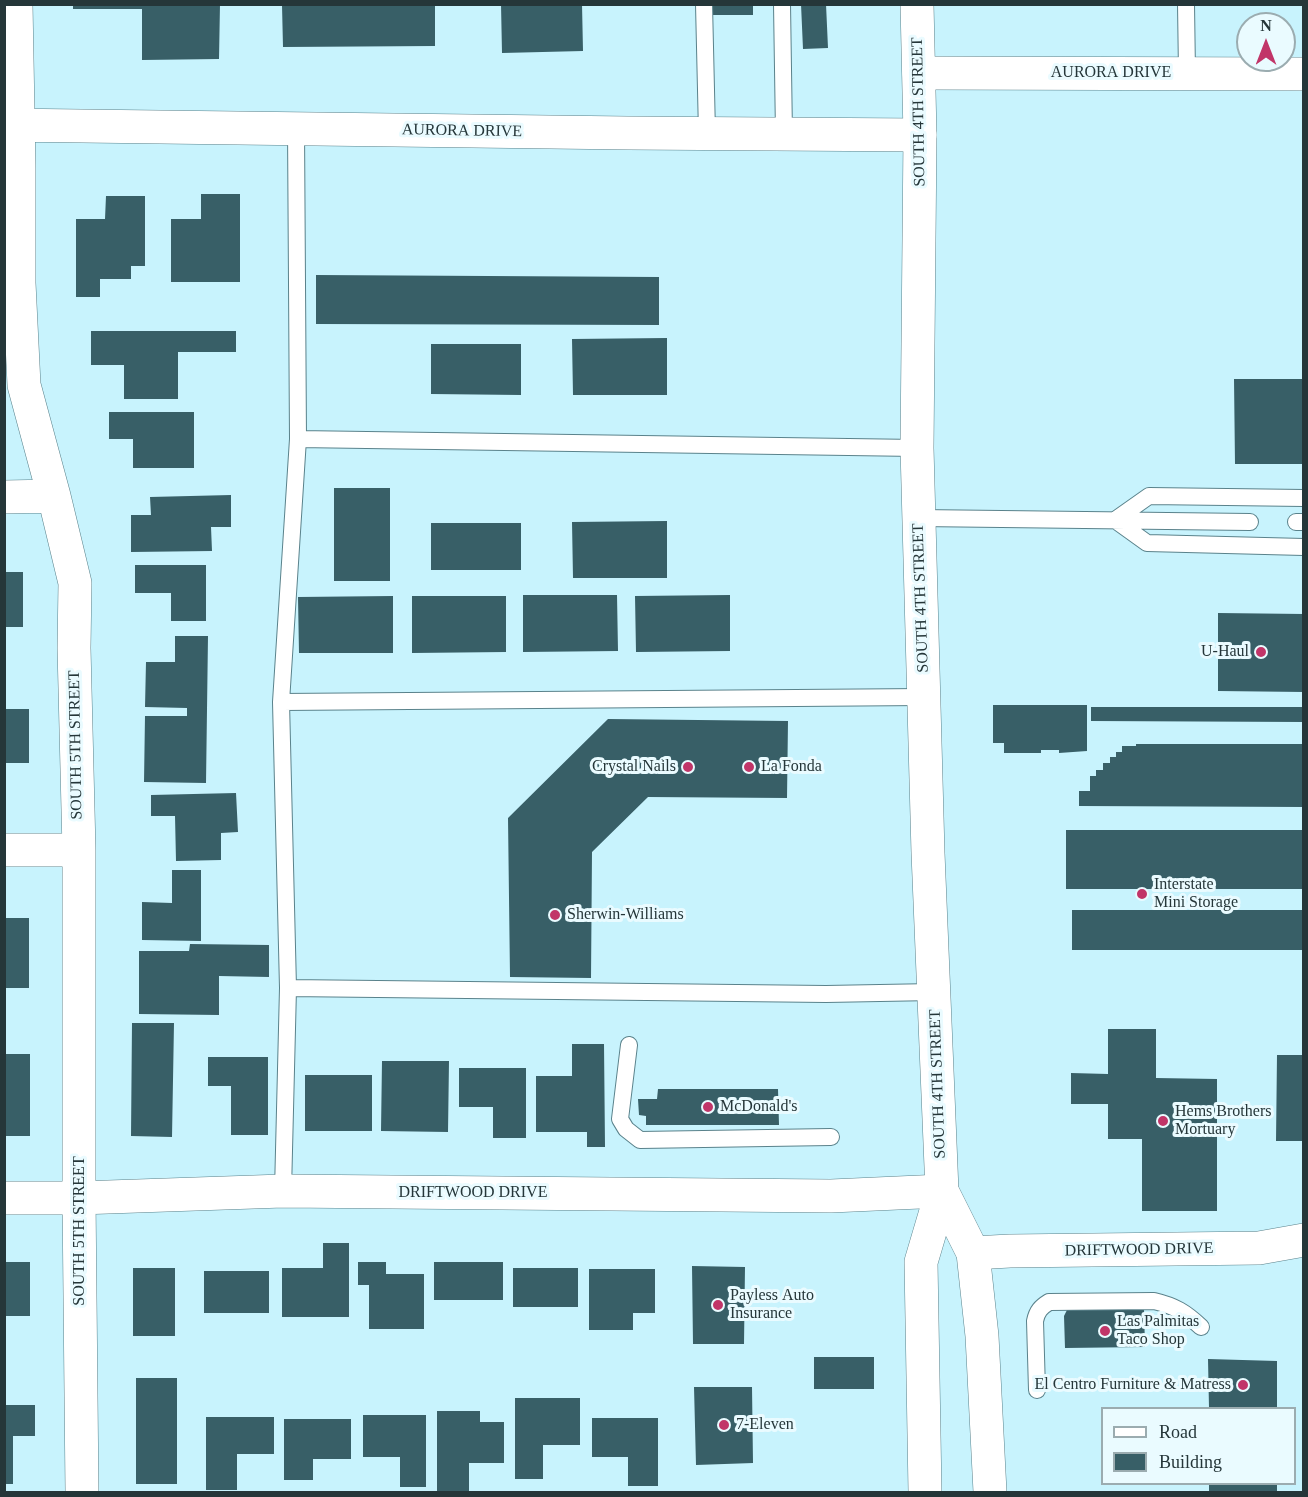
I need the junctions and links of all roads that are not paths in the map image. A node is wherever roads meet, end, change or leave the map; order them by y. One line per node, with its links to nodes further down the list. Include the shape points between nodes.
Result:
1 (16, 4): 9 (street, SOUTH 5TH STREET)
2 (704, 4): 11 (lane)
3 (782, 4): 12 (lane)
4 (917, 4): 6 (street, SOUTH 4TH STREET)
5 (1186, 4): 7 (lane)
6 (919, 73): 7 (street, AURORA DRIVE); 13 (street, SOUTH 4TH STREET)
7 (1187, 74): 8 (street, AURORA DRIVE)
8 (1304, 74)
9 (11, 125): 10 (street, AURORA DRIVE); 16 (street, SOUTH 5TH STREET, via 24,385)
10 (296, 128): 11 (street, AURORA DRIVE); 14 (lane)
11 (707, 133): 12 (street, AURORA DRIVE)
12 (784, 134): 13 (street, AURORA DRIVE)
13 (920, 135): 15 (street, SOUTH 4TH STREET)
14 (298, 439): 15 (lane); 24 (lane)
15 (917, 448): 19 (street, SOUTH 4TH STREET)
16 (54, 496): 17 (street); 26 (street, SOUTH 5TH STREET, via 75,583)
17 (4, 497)
18 (1304, 498): 20 (lane, via 1149,496)
19 (919, 518): 20 (lane); 23 (street, SOUTH 4TH STREET)
20 (1115, 520): 21 (lane); 22 (lane, via 1147,543)
21 (1250, 522)
22 (1304, 547)
23 (924, 697): 24 (lane); 28 (street, SOUTH 4TH STREET)
24 (281, 702): 27 (lane)
25 (4, 850): 26 (street)
26 (79, 850): 34 (street, SOUTH 5TH STREET)
27 (288, 988): 28 (lane); 31 (lane)
28 (934, 992): 32 (street, SOUTH 4TH STREET)
29 (629, 1045): 30 (lane, via 620,1119 640,1140)
30 (831, 1137)
31 (283, 1191): 32 (street, DRIFTWOOD DRIVE, via 831,1196); 34 (street, DRIFTWOOD DRIVE)
32 (942, 1191): 36 (street, SOUTH 4TH STREET); 40 (street, SOUTH 4TH STREET, via 921,1262)
33 (4, 1198): 34 (street, DRIFTWOOD DRIVE)
34 (79, 1198): 39 (street, SOUTH 5TH STREET)
35 (1304, 1240): 36 (street, DRIFTWOOD DRIVE, via 1259,1248)
36 (973, 1253): 41 (street, SOUTH 4TH STREET, via 982,1336)
37 (1201, 1327): 38 (lane, via 1185,1312 1154,1301 1049,1302 1041,1307 1035,1321)
38 (1037, 1390)
39 (82, 1492)
40 (925, 1492)
41 (990, 1492)

